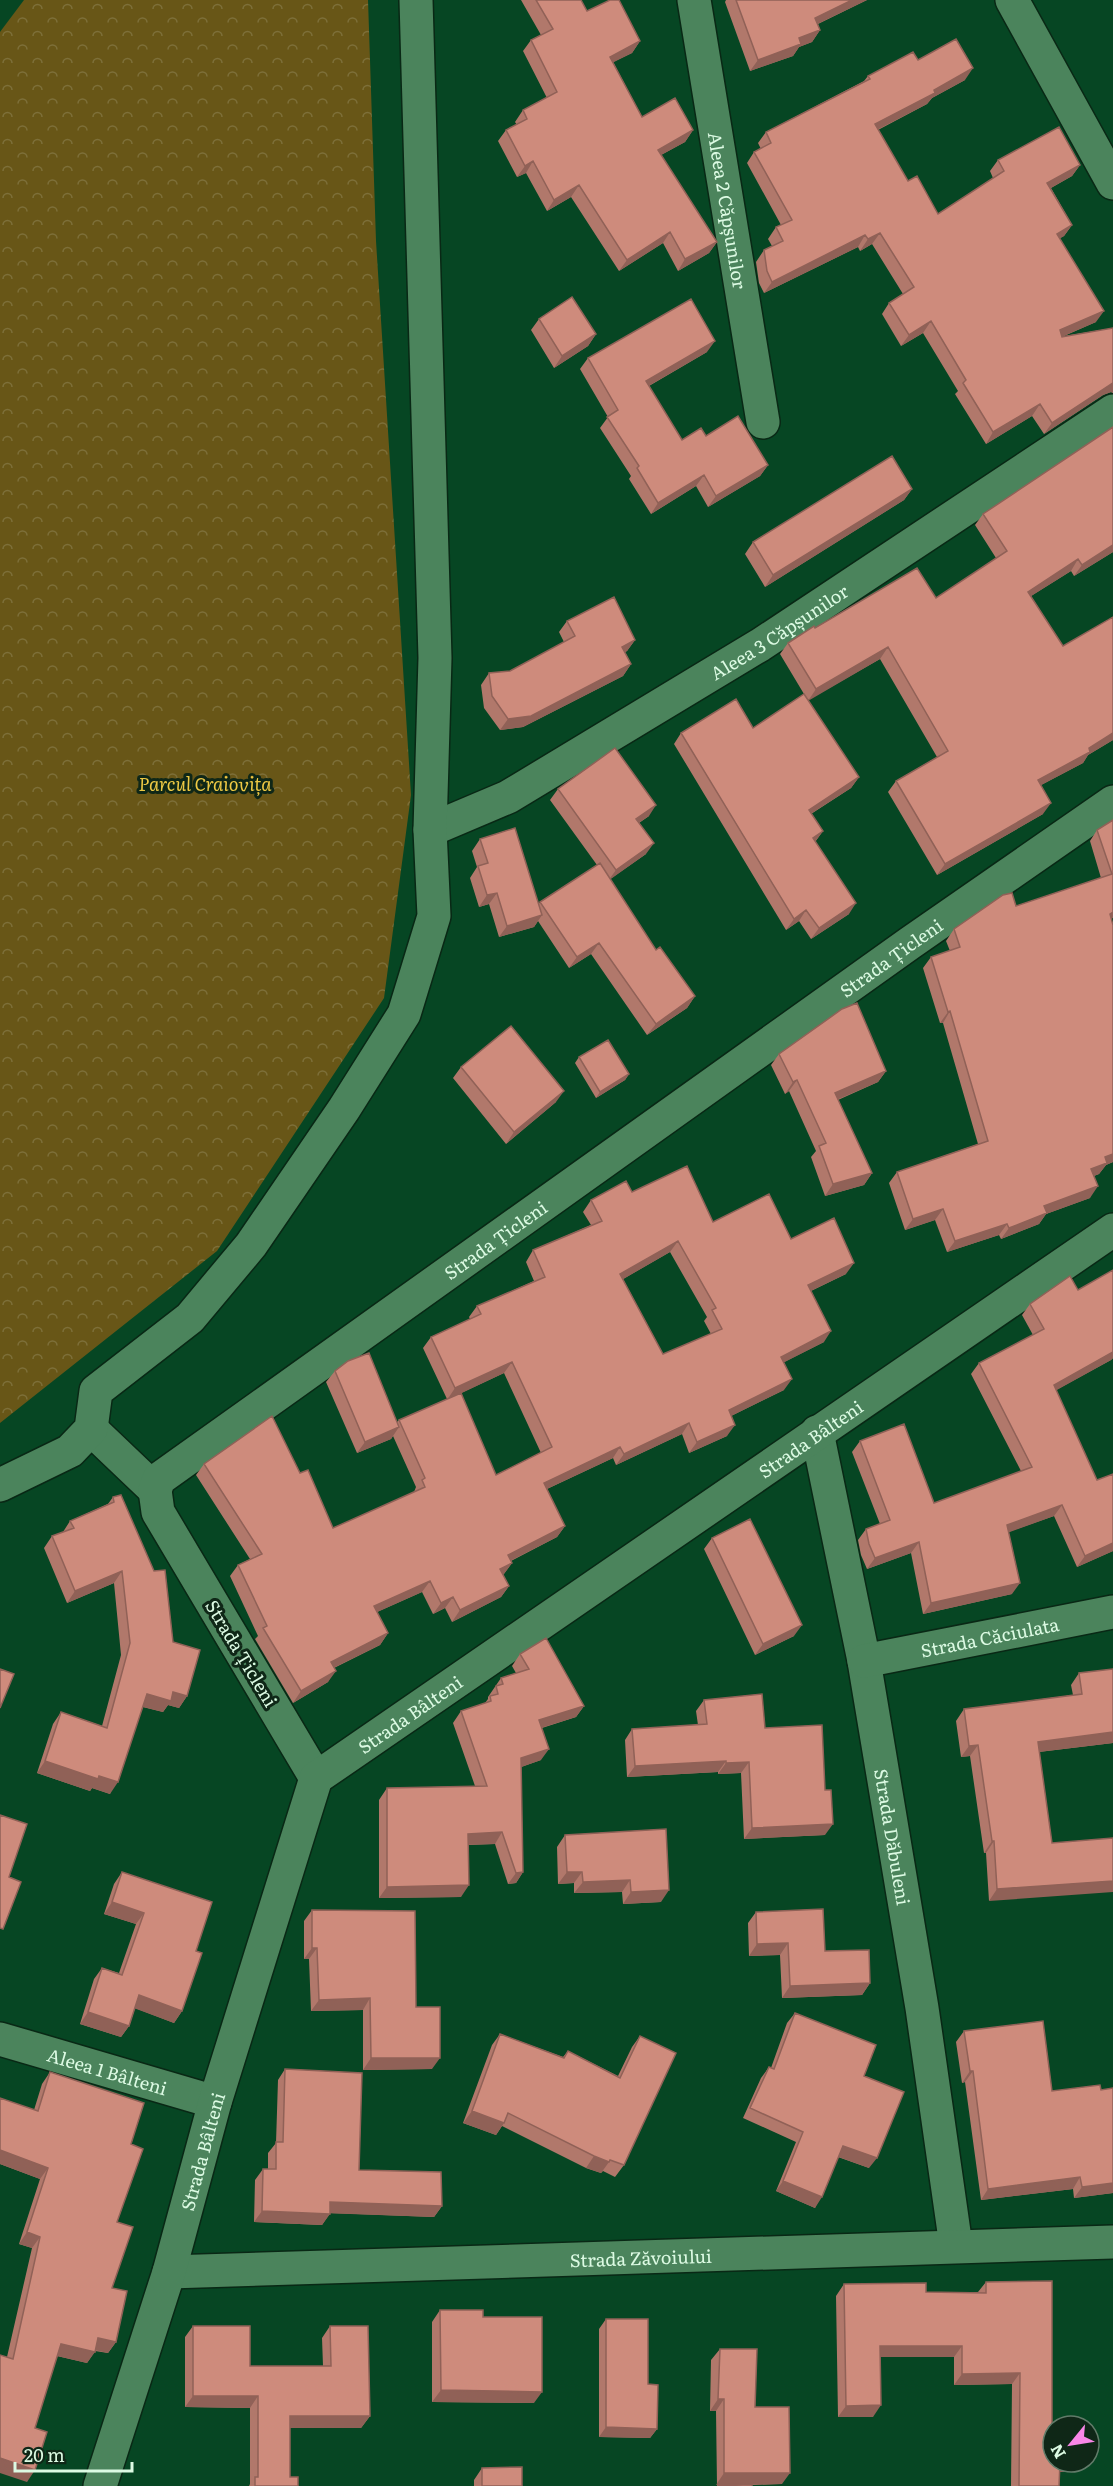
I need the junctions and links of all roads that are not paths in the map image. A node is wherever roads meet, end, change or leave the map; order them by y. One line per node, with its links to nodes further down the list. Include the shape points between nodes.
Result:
1 (416, 0): 8 (street, via 435,658)
2 (694, 0): 6 (street, Aleea 2 Căpșunilor)
3 (1012, 0): 4 (street)
4 (1113, 183)
5 (1113, 411): 8 (street, Aleea 3 Căpșunilor, via 760,645 508,797)
6 (763, 422)
7 (1113, 802): 13 (street, Strada Țicleni, via 168,1471)
8 (430, 830): 10 (street, via 434,916 404,1014 251,1245 190,1318 96,1391)
9 (1113, 1230): 11 (street, Strada Bâlteni)
10 (91, 1429): 12 (street, via 70,1451); 13 (street)
11 (817, 1432): 15 (street, Strada Dăbuleni); 16 (street, Strada Bâlteni)
12 (0, 1485)
13 (155, 1490): 16 (street, Strada Țicleni, via 158,1512)
14 (1113, 1612): 15 (street, Strada Căciulata)
15 (864, 1660): 20 (street, Strada Dăbuleni, via 920,1996)
16 (316, 1778): 18 (street, Strada Bâlteni)
17 (0, 2039): 18 (street, Aleea 1 Bâlteni)
18 (215, 2102): 21 (street, Strada Bâlteni)
19 (1113, 2242): 20 (street, Strada Zăvoiului)
20 (956, 2246): 21 (street, Strada Zăvoiului)
21 (169, 2272): 22 (street, Strada Bâlteni)
22 (100, 2486)

